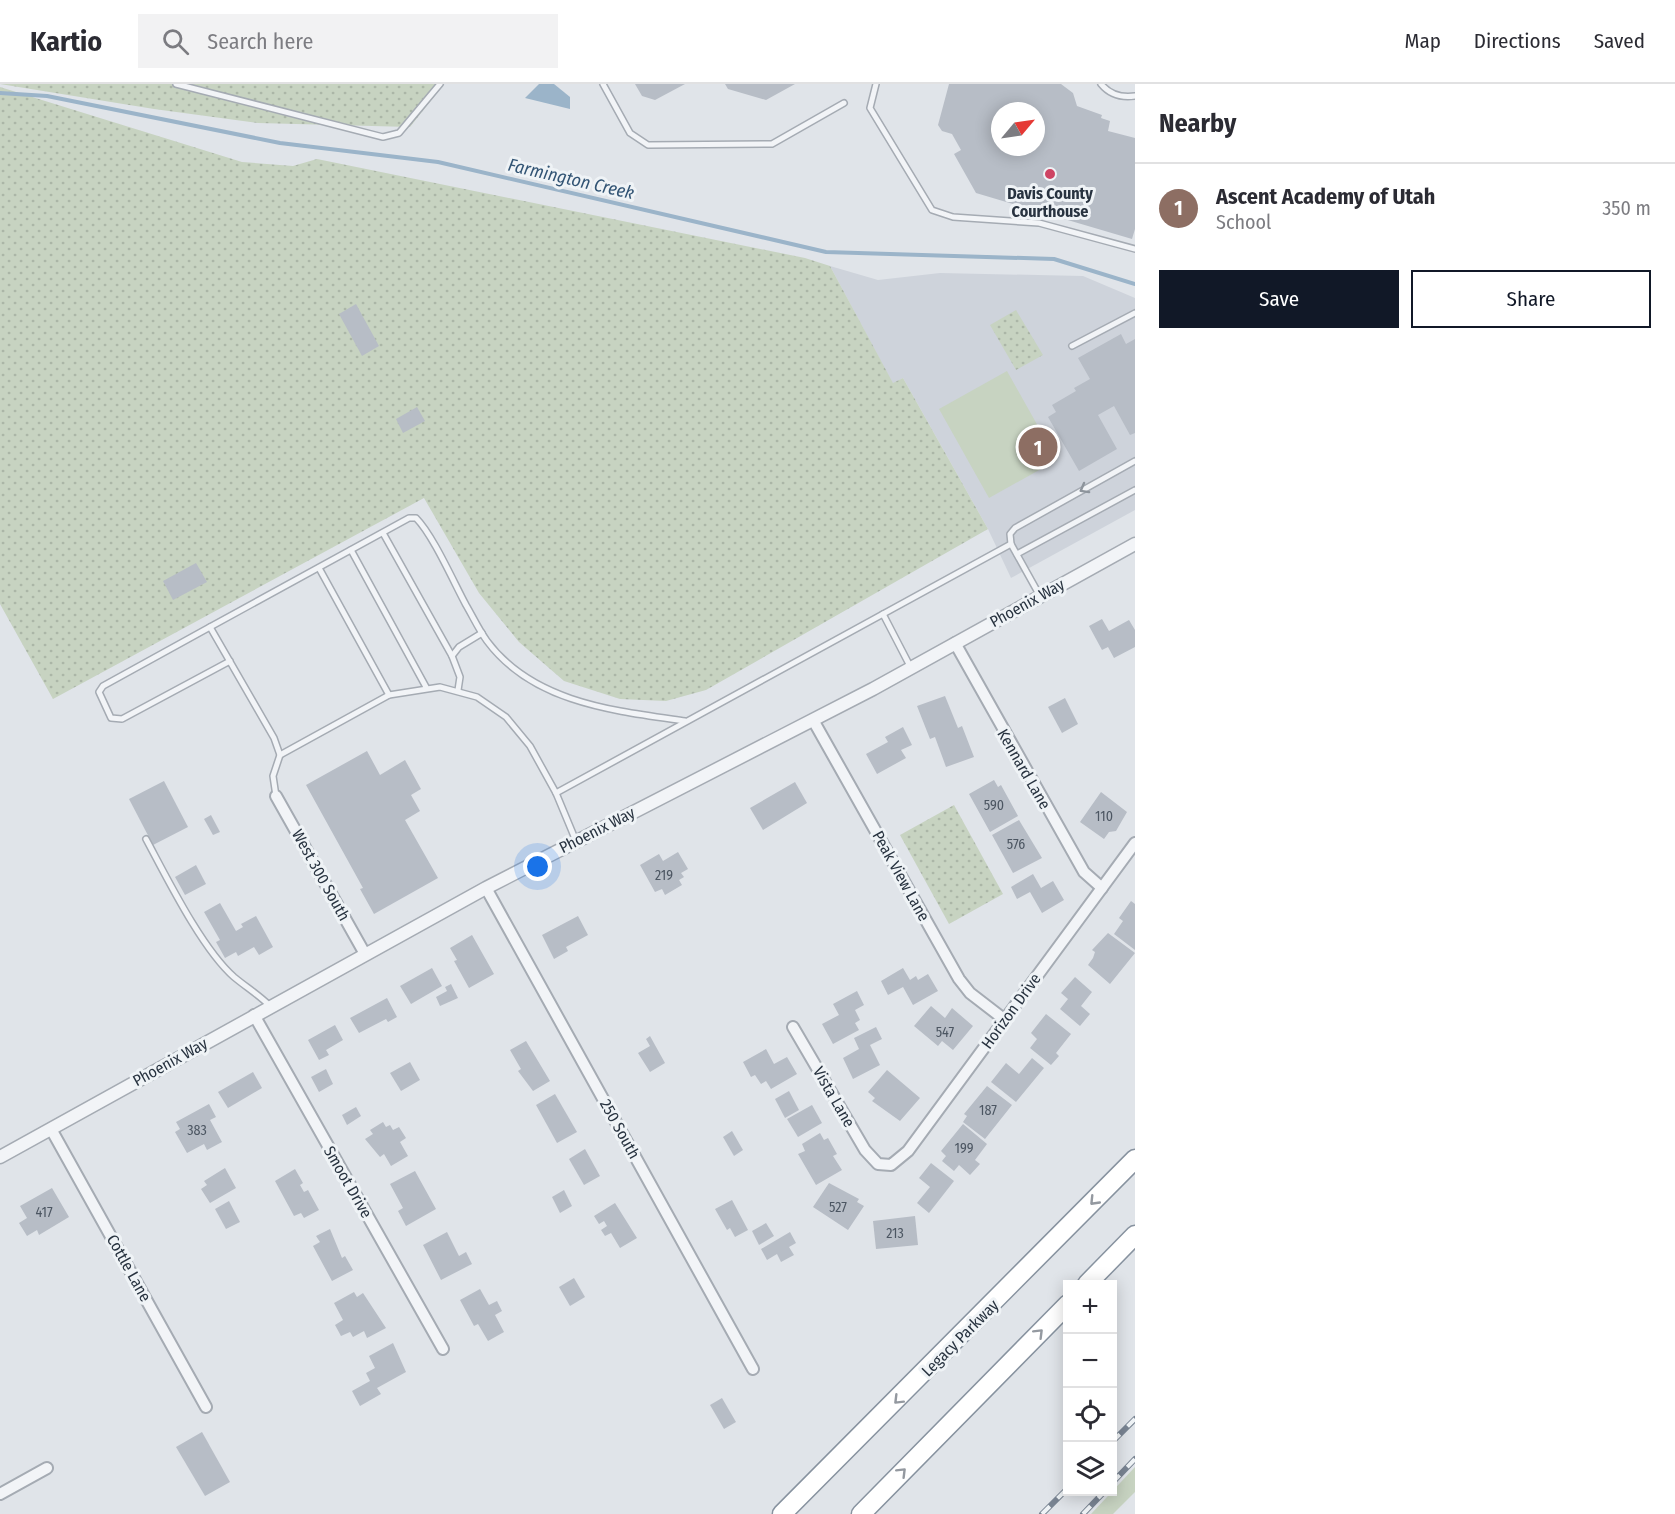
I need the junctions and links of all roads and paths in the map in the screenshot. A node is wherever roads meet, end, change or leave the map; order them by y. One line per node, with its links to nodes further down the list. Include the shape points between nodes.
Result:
1 (176, 84): 6 (lane)
2 (440, 84): 6 (lane, via 399,133 383,137 214,96)
3 (603, 84): 8 (lane, via 630,133 648,146 772,144)
4 (876, 84): 9 (lane, via 870,108 932,210 953,217 1039,223)
5 (1101, 84): 7 (lane, via 1123,98)
6 (194, 86)
7 (1135, 96)
8 (844, 103)
9 (1135, 249)
10 (1135, 314): 11 (lane)
11 (1072, 346)
12 (1135, 461): 15 (lane, one-way to 15, via 1015,528 1010,534)
13 (1135, 490): 18 (lane)
14 (383, 533): 17 (lane); 23 (lane, via 409,518 420,523); 25 (lane)
15 (1011, 544): 18 (lane); 21 (lane)
16 (1135, 544): 20 (street, Phoenix Way)
17 (351, 550): 19 (lane); 28 (lane)
18 (1017, 554): 20 (lane)
19 (319, 568): 22 (lane); 30 (lane)
20 (1040, 596): 24 (street, Phoenix Way)
21 (883, 614): 27 (lane); 32 (lane)
22 (210, 627): 26 (lane); 26 (lane, via 103,687 99,692 111,718 122,719)
23 (482, 633): 25 (lane); 32 (lane, via 510,664 570,699 606,709)
24 (955, 644): 27 (street, Phoenix Way); 40 (street, Kennard Lane, via 1084,872)
25 (452, 656): 29 (lane, via 460,677)
26 (230, 661): 33 (lane)
27 (911, 668): 31 (street, Phoenix Way)
28 (426, 687): 29 (lane); 30 (lane)
29 (458, 690): 34 (lane, via 492,705 518,729)
30 (389, 694): 33 (lane)
31 (813, 720): 37 (street, Phoenix Way); 44 (street, Peak View Lane, via 959,979 970,993)
32 (685, 721): 34 (lane)
33 (280, 755): 35 (lane, via 273,776)
34 (556, 793): 37 (lane)
35 (276, 796): 41 (street, West 300 South)
36 (146, 839): 42 (lane, via 211,947 234,976)
37 (576, 841): 39 (street, Phoenix Way)
38 (1135, 843): 40 (street, Horizon Drive)
39 (486, 888): 41 (street, Phoenix Way); 54 (street, 250 South)
40 (1102, 888): 44 (street, Horizon Drive)
41 (365, 954): 42 (street, Phoenix Way)
42 (270, 1006): 43 (street, Phoenix Way)
43 (254, 1015): 46 (street, Phoenix Way); 53 (street, Smoot Drive)
44 (1005, 1020): 49 (street, Horizon Drive, via 908,1151 891,1165)
45 (794, 1027): 49 (street, Vista Lane, via 865,1150)
46 (51, 1129): 47 (street, Phoenix Way); 55 (street, Cottle Lane)
47 (0, 1157)
48 (1134, 1163): 58 (highway, Legacy Parkway, one-way to 58)
49 (878, 1164)
50 (1135, 1235): 51 (highway)
51 (1091, 1280)
52 (1063, 1309): 59 (highway, one-way to 52)
53 (443, 1349)
54 (753, 1369)
55 (206, 1407)
56 (48, 1468): 57 (street)
57 (0, 1494)
58 (782, 1514)
59 (861, 1514)

